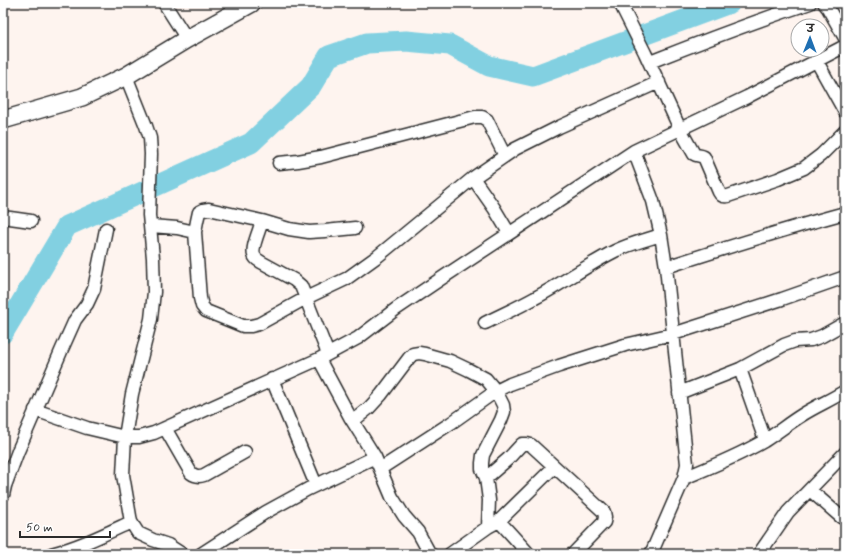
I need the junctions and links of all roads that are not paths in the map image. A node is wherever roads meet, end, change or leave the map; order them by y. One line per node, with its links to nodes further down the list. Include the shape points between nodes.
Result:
1 (164, 3): 7 (street)
2 (252, 3): 7 (street)
3 (620, 3): 9 (street)
4 (810, 3): 9 (street)
5 (824, 3): 6 (street)
6 (845, 38)
7 (187, 39): 11 (street)
8 (845, 46): 10 (street)
9 (647, 58): 12 (street)
10 (816, 60): 13 (street); 15 (street)
11 (126, 76): 14 (street, via 82,97); 23 (street, via 150,138)
12 (659, 82): 15 (street); 18 (street, via 559,127)
13 (845, 112)
14 (3, 120)
15 (680, 129): 16 (street, via 694,154 704,157 719,192 724,197 804,168); 17 (street)
16 (845, 132)
17 (634, 151): 29 (street); 30 (street, via 653,202)
18 (505, 156): 19 (street, via 487,120 475,117 321,157); 20 (street)
19 (279, 163)
20 (473, 178): 29 (street); 33 (street, via 346,279)
21 (845, 213): 31 (street)
22 (3, 217): 24 (street)
23 (150, 220): 28 (street); 46 (street, via 154,292 151,319 132,394)
24 (32, 221)
25 (262, 221): 26 (street, via 309,232); 28 (street, via 209,209 199,212); 33 (street, via 254,248 256,259 294,280 301,286)
26 (355, 228)
27 (106, 229): 43 (street, via 94,288 87,304 75,320)
28 (195, 232): 33 (street, via 200,298 206,311 243,326 251,326)
29 (509, 234): 37 (street, via 426,288 358,338)
30 (661, 235): 31 (street); 35 (street, via 615,251 533,299)
31 (666, 267): 36 (street)
32 (845, 277): 36 (street)
33 (306, 298): 37 (street)
34 (845, 322): 38 (street, via 822,336 784,345)
35 (485, 323)
36 (673, 334): 40 (street, via 625,345 559,366); 42 (street)
37 (323, 356): 39 (street); 44 (street)
38 (740, 369): 42 (street); 47 (street)
39 (272, 380): 45 (street); 55 (street)
40 (496, 391): 44 (street, via 486,379 450,361 425,354 413,354 381,396); 52 (street, via 452,424); 53 (street, via 504,412 483,455 482,469)
41 (845, 391): 47 (street, via 803,414)
42 (679, 393): 54 (street, via 687,464)
43 (35, 410): 46 (street, via 86,428); 57 (street)
44 (353, 421): 50 (street)
45 (165, 428): 46 (street, via 139,437); 48 (street, via 195,476 204,476)
46 (125, 437): 59 (street, via 123,476)
47 (765, 440): 54 (street, via 716,466)
48 (245, 452)
49 (845, 453): 56 (street)
50 (374, 457): 52 (street); 55 (street)
51 (554, 466): 53 (street, via 531,446 522,444); 60 (street); 67 (street, via 604,512 606,517)
52 (380, 469): 64 (street, via 392,497 418,532)
53 (486, 478): 60 (street)
54 (684, 478): 68 (street)
55 (316, 485): 62 (street, via 266,512)
56 (810, 490): 58 (street); 69 (street, via 788,512)
57 (3, 495)
58 (845, 519)
59 (131, 522): 61 (street); 63 (street, via 138,533 168,545)
60 (494, 524): 65 (street); 66 (street)
61 (58, 553)
62 (204, 553)
63 (182, 554)
64 (430, 554)
65 (450, 554)
66 (529, 554)
67 (574, 554)
68 (651, 554)
69 (759, 554)

